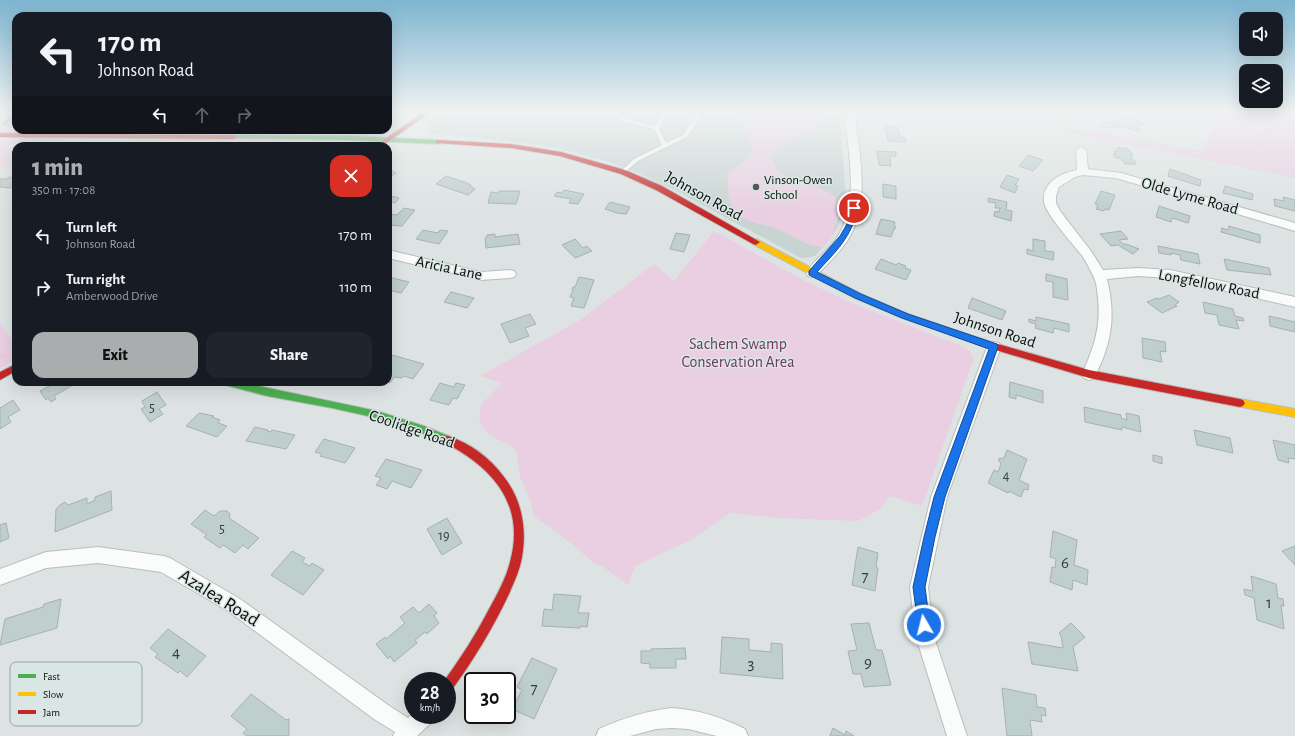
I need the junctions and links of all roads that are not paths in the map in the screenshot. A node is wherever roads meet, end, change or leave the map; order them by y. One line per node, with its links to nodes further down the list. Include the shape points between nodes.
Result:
1 (503, 145): 5 (street, Johnson Road, via 561,154)
2 (852, 145): 9 (street, via 856,182 850,224 843,238)
3 (665, 146): 5 (lane, via 636,160)
4 (1081, 150): 6 (street)
5 (623, 172): 9 (street, Johnson Road, via 672,195)
6 (1083, 172): 7 (street, Olde Lyme Road, via 1117,175); 11 (street, via 1070,174 1059,180 1051,191 1050,204 1091,261)
7 (1295, 227)
8 (392, 255): 10 (street, Aricia Lane, via 481,276)
9 (812, 273): 13 (street, Johnson Road, via 905,316)
10 (510, 274)
11 (1098, 275): 12 (street, Longfellow Road, via 1138,272 1170,274); 15 (street, via 1104,300 1105,326 1103,339)
12 (1295, 302)
13 (994, 347): 15 (street, Johnson Road); 25 (street, via 939,497 919,587 926,638)
14 (12, 369): 16 (street)
15 (1089, 374): 18 (street, Johnson Road)
16 (0, 376)
17 (242, 386): 20 (street, Coolidge Road, via 269,394 348,407 403,422 459,445 483,459 500,476 511,493 517,513 519,539 514,572 492,618)
18 (1295, 413)
19 (0, 577): 22 (street, Azalea Road, via 46,560 98,556 164,564 234,605)
20 (456, 675)
21 (416, 724): 22 (street)
22 (406, 733)
23 (606, 736): 24 (street, via 643,721 677,718 695,719)
24 (738, 736)
25 (957, 736)

